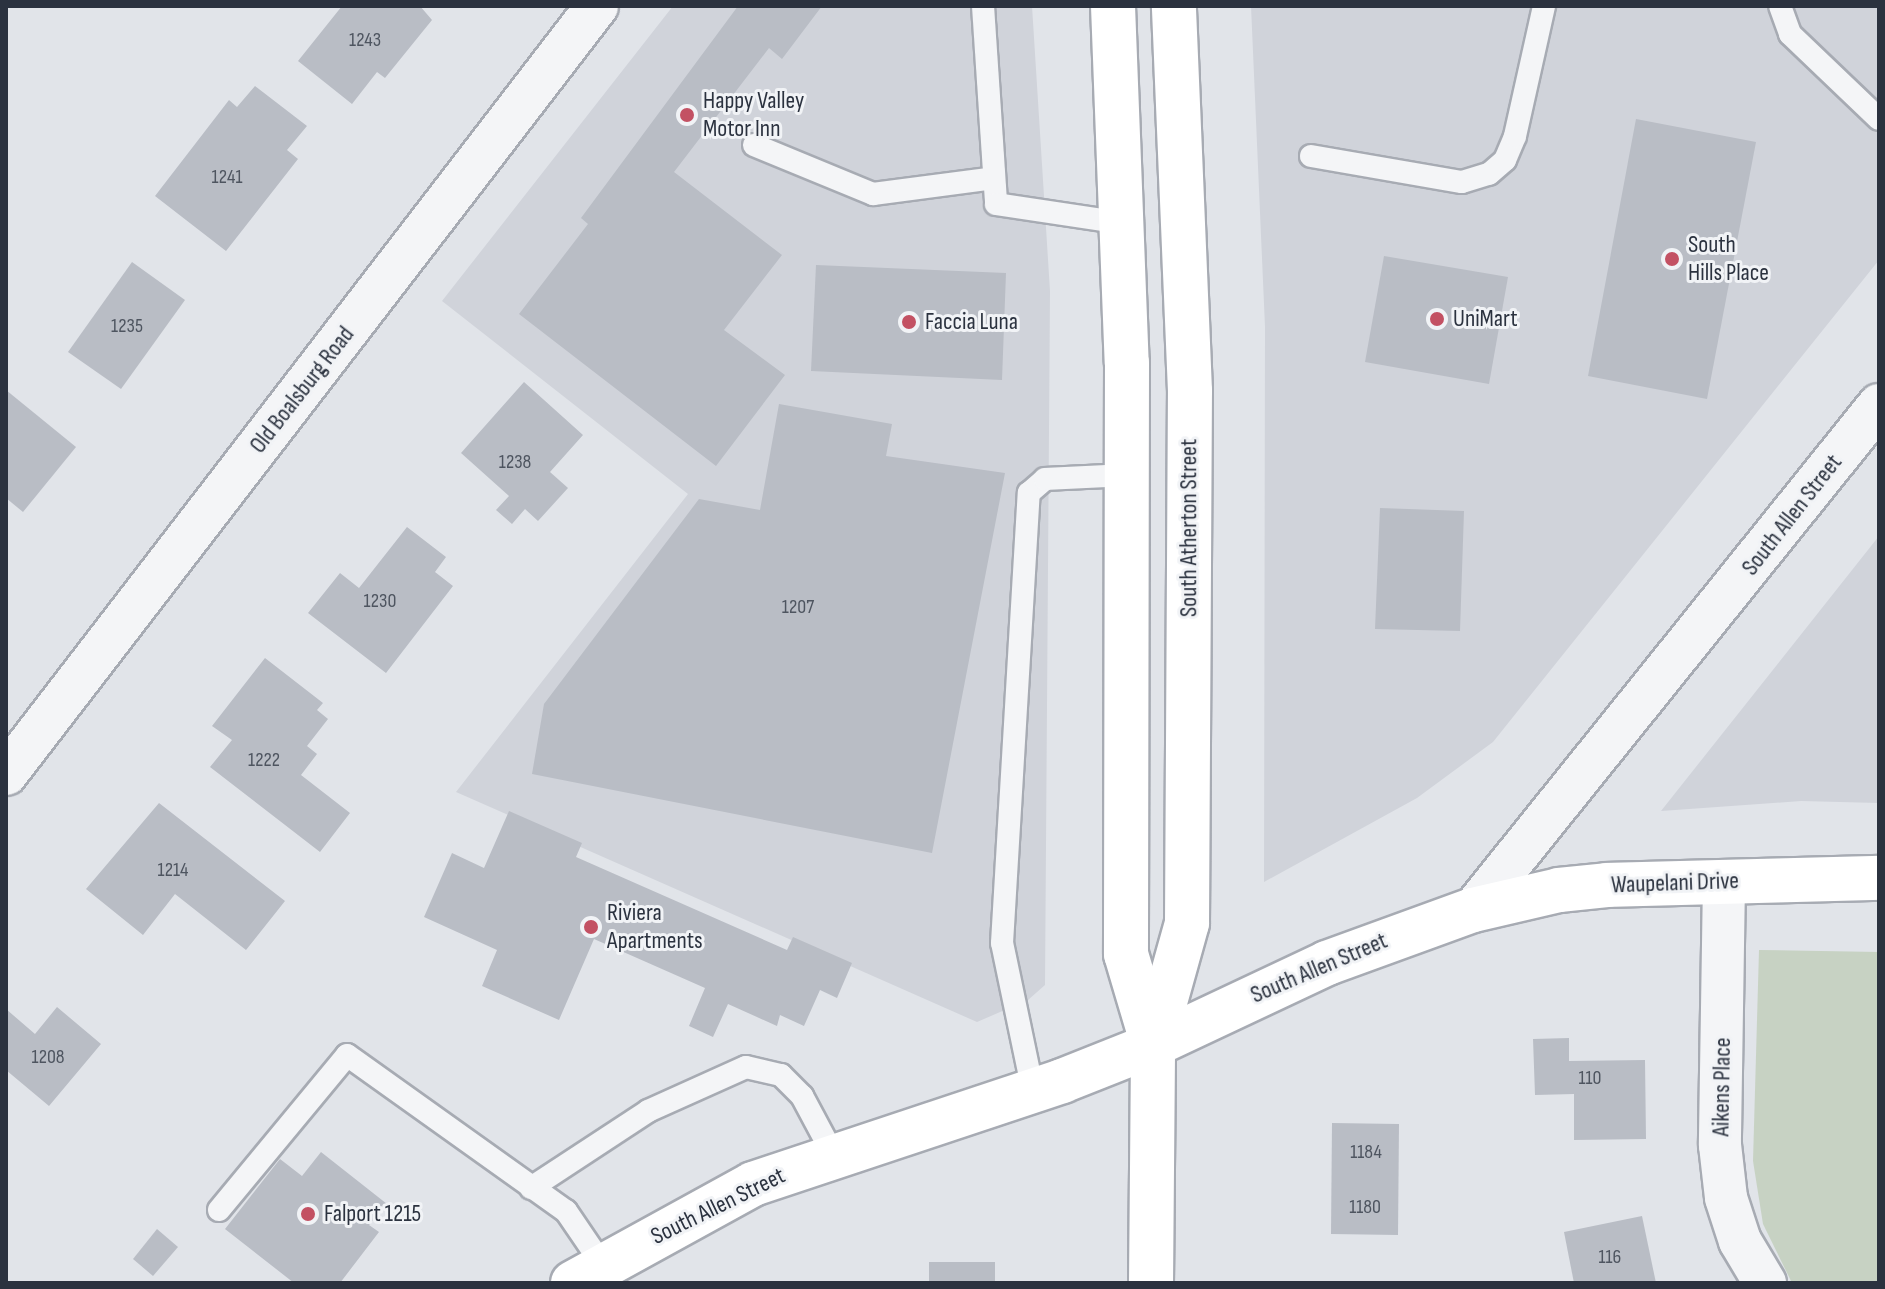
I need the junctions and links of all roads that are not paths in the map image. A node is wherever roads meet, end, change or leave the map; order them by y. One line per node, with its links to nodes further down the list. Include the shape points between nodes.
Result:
1 (597, 6): 14 (street, Old Boalsburg Road)
2 (983, 6): 10 (lane)
3 (1113, 6): 11 (main road, South Atherton Street)
4 (1174, 6): 18 (main road, South Atherton Street, via 1190,391 1187,923)
5 (1544, 6): 9 (lane, via 1515,136 1505,160 1489,174 1462,182)
6 (1780, 6): 7 (lane, via 1790,34)
7 (1879, 119)
8 (754, 145): 10 (lane, via 873,194)
9 (1311, 156)
10 (994, 178): 11 (lane, via 996,204)
11 (1123, 223): 13 (main road, South Atherton Street)
12 (1879, 405): 17 (street, South Allen Street)
13 (1127, 475): 18 (main road, South Atherton Street, via 1126,954); 19 (lane, via 1045,479 1029,493 1002,943)
14 (6, 774)
15 (1879, 878): 16 (main road, Waupelani Drive)
16 (1724, 881): 17 (main road, Waupelani Drive, via 1559,890); 25 (street, Aikens Place, via 1720,1145 1726,1198 1740,1241)
17 (1473, 910): 18 (main road, South Allen Street, via 1313,969)
18 (1153, 1045): 19 (main road, South Allen Street); 24 (main road, South Atherton Street)
19 (1033, 1091): 20 (main road, South Allen Street)
20 (833, 1154): 21 (lane, via 802,1096 781,1075 746,1067 648,1111); 23 (main road, South Allen Street, via 753,1184)
21 (531, 1188): 22 (lane, via 347,1055); 23 (lane, via 566,1211)
22 (219, 1210)
23 (588, 1274)
24 (1151, 1283)
25 (1765, 1283)

